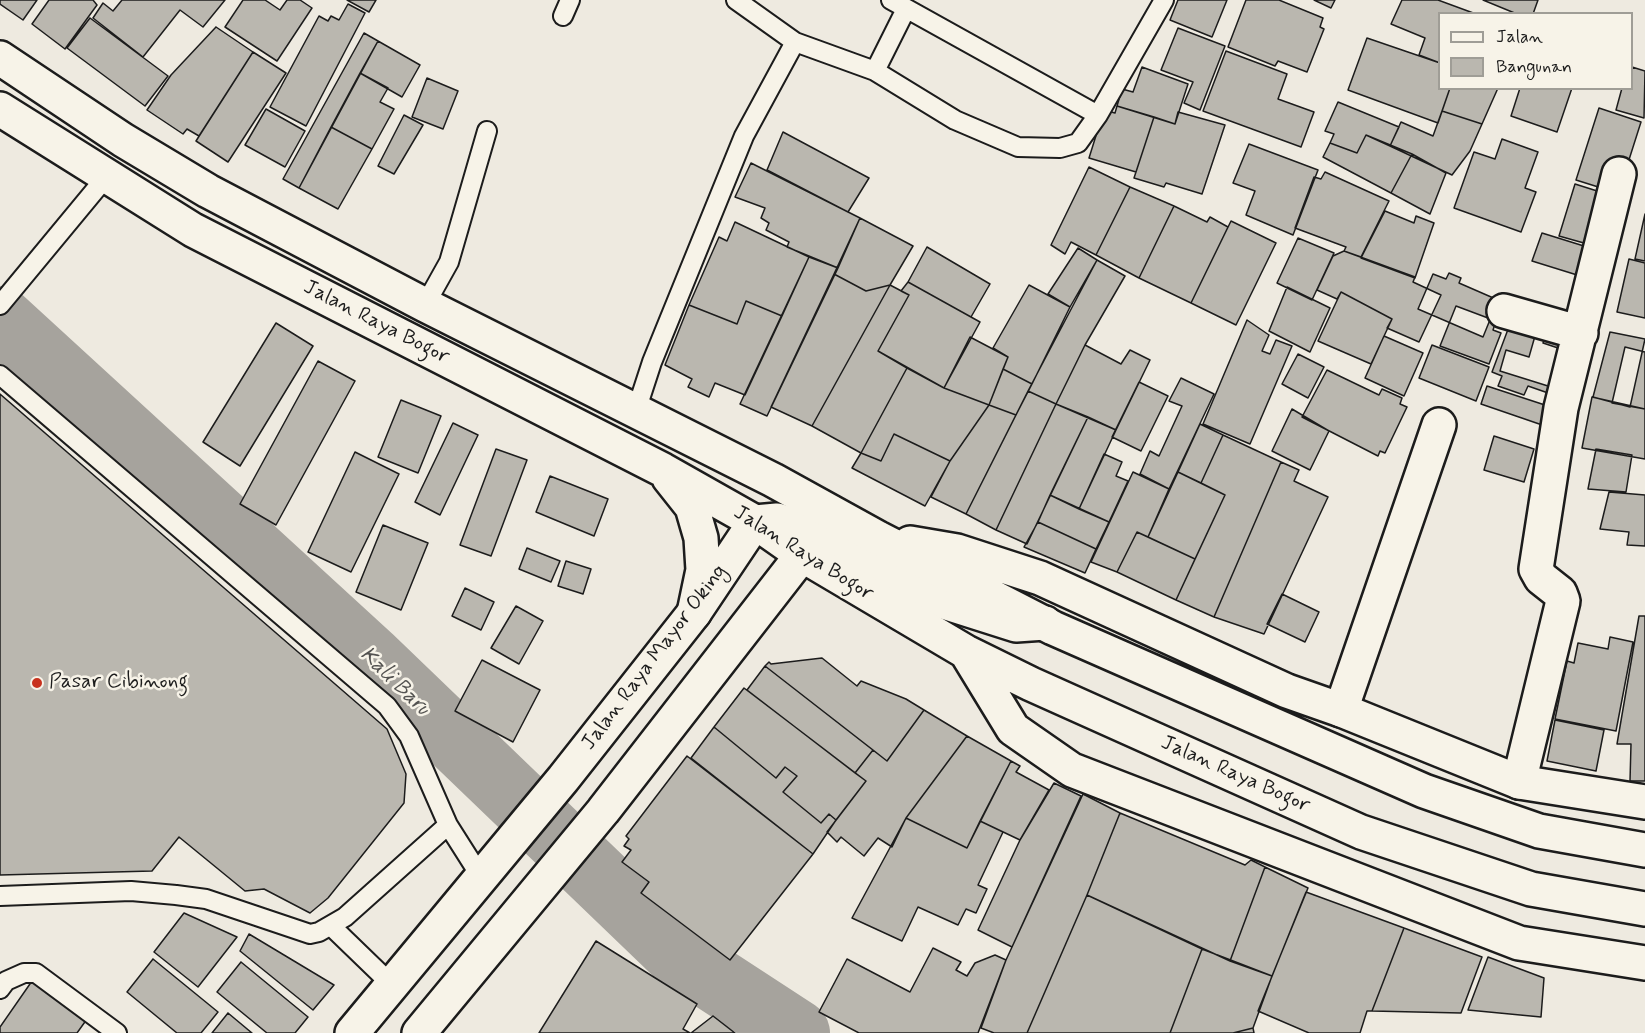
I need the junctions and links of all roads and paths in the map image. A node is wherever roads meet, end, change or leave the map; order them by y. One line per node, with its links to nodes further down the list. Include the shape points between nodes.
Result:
1 (736, 0): 4 (lane)
2 (1164, 0): 8 (lane)
3 (899, 4): 6 (lane); 8 (lane)
4 (795, 42): 6 (lane); 17 (lane, via 744,136 652,362)
5 (0, 58): 13 (main road, Jalan Raya Bogor, via 208,191)
6 (875, 71): 8 (lane, via 955,120 1018,147 1060,148 1078,143)
7 (0, 109): 11 (main road, Jalan Raya Bogor)
8 (1098, 115)
9 (487, 131): 13 (lane, via 449,262)
10 (1619, 174): 15 (main road)
11 (106, 177): 12 (lane); 19 (main road, Jalan Raya Bogor, via 193,230)
12 (0, 304)
13 (425, 305): 17 (main road, Jalan Raya Bogor)
14 (1504, 311): 15 (main road)
15 (1581, 333): 27 (main road, via 1561,408 1536,568 1540,578 1560,593 1563,601)
16 (0, 375): 29 (lane, via 387,706 414,746)
17 (636, 411): 21 (main road, Jalan Raya Bogor)
18 (1439, 425): 26 (main road)
19 (663, 470): 20 (main road, Jalan Raya Bogor); 23 (main road, via 692,507 701,538 704,570)
20 (755, 522): 22 (main road, Jalan Raya Bogor); 23 (main road, Jalan Raya Mayor Oking); 24 (main road, via 777,520 792,525 931,598 1016,625)
21 (878, 538): 24 (main road, Jalan Raya Bogor); 26 (main road, via 957,551 1040,578 1287,691)
22 (802, 555): 25 (main road, Jalan Raya Bogor); 40 (main road, via 603,811)
23 (694, 613): 31 (main road, Jalan Raya Mayor Oking)
24 (1049, 626): 30 (main road, Jalan Raya Bogor, via 1424,791 1539,831)
25 (966, 652): 33 (main road, Jalan Raya Bogor, via 1361,832 1531,889); 35 (main road, via 1014,729 1072,770 1519,943)
26 (1341, 710): 27 (main road)
27 (1519, 782): 28 (main road)
28 (1645, 802)
29 (448, 825): 31 (lane); 34 (lane)
30 (1645, 850)
31 (489, 867): 36 (main road, Jalan Raya Mayor Oking)
32 (0, 897): 34 (lane, via 154,892 206,899 310,933)
33 (1645, 909)
34 (331, 926): 36 (lane)
35 (1645, 963)
36 (392, 985): 39 (main road, Jalan Raya Mayor Oking)
37 (0, 989): 38 (lane, via 6,981 36,973)
38 (117, 1033)
39 (352, 1033)
40 (419, 1033)

